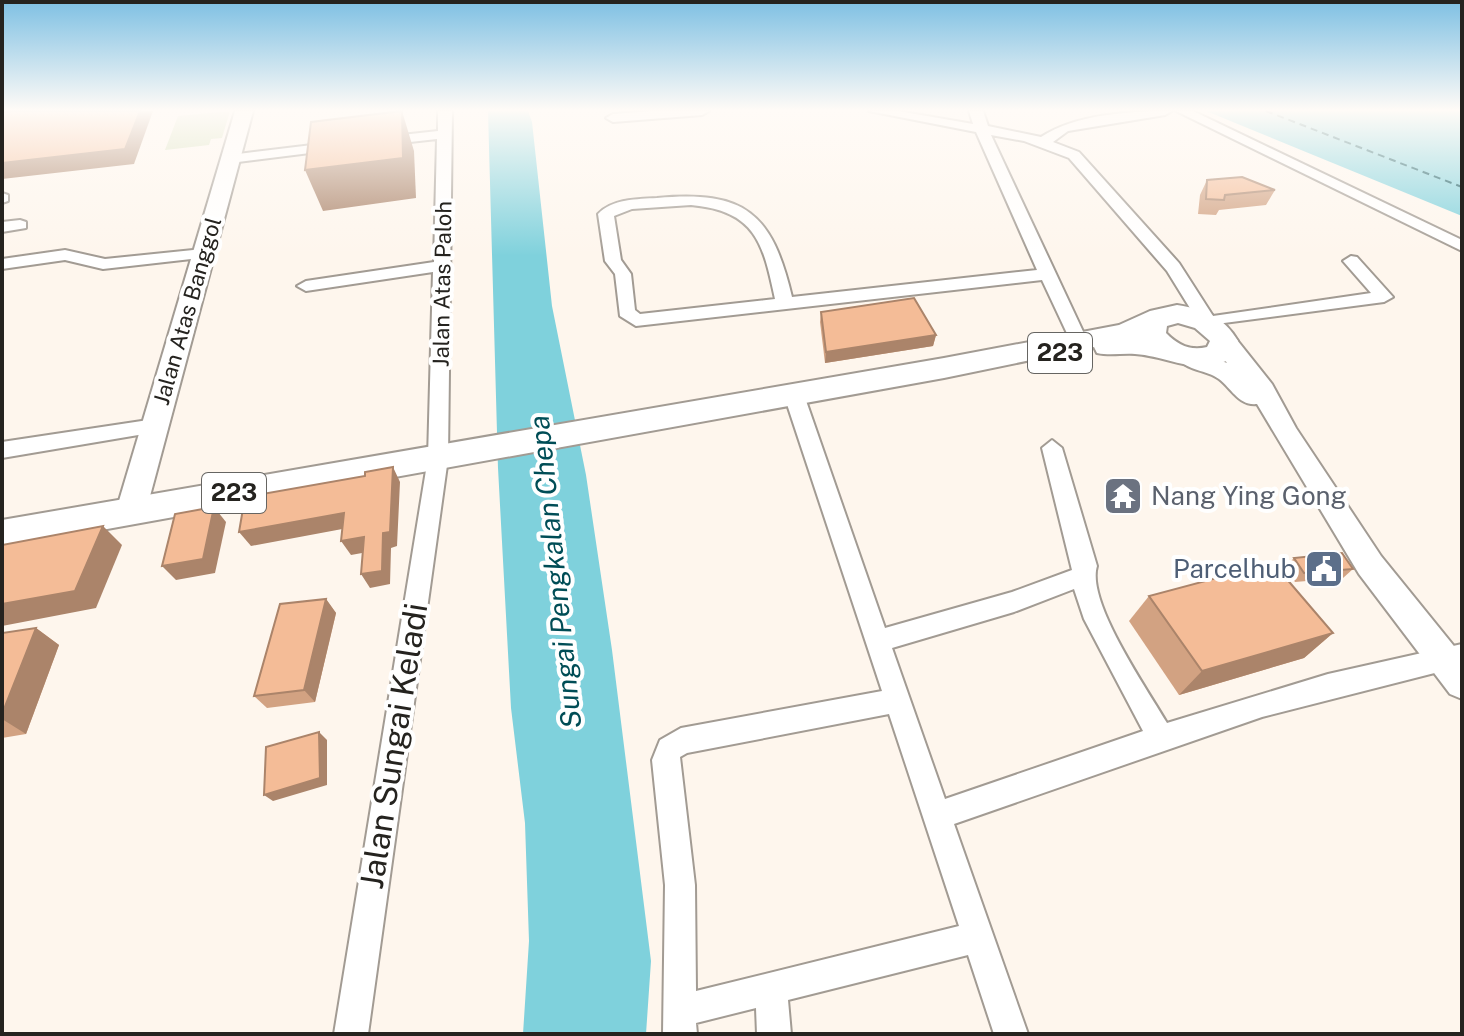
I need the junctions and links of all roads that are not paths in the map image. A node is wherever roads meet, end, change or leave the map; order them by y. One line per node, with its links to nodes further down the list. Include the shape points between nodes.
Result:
1 (230, 159): 10 (main road, Jalan Atas Banggol)
2 (444, 159): 13 (street, Jalan Atas Paloh)
3 (996, 159): 14 (street)
4 (1079, 159): 8 (street)
5 (1283, 159): 9 (street)
6 (20, 225): 7 (street)
7 (2, 227)
8 (1147, 241): 17 (street, via 1180,294); 18 (street, via 1191,291)
9 (1462, 246)
10 (203, 254): 12 (street, via 103,264 65,255); 23 (main road, Jalan Atas Banggol)
11 (1351, 261): 18 (street, via 1384,297)
12 (2, 264)
13 (442, 266): 15 (street); 27 (street, Jalan Atas Paloh)
14 (1047, 274): 16 (street); 19 (street)
15 (306, 286)
16 (784, 302): 16 (street, via 632,319 626,312 623,274 613,261 606,214 627,206 687,200 706,200 732,210 767,240)
17 (1160, 317): 18 (main road, 223, via 1177,314); 19 (main road, 223, via 1125,333); 20 (main road, 223, via 1152,334)
18 (1215, 332): 20 (main road, via 1219,353); 24 (main road, 223, via 1263,390)
19 (1078, 340): 21 (main road, 223)
20 (1183, 356): 21 (main road, 223, via 1125,345); 24 (main road, 223, via 1235,378)
21 (944, 368): 22 (main road, 223)
22 (794, 395): 27 (main road, 223); 31 (street)
23 (155, 426): 26 (street); 28 (main road, Jalan Atas Banggol)
24 (1285, 433): 32 (main road, 223, via 1370,565)
25 (1052, 448): 30 (street, via 1085,566)
26 (2, 450)
27 (452, 455): 28 (main road, 223); 40 (street, Jalan Sungai Keladi)
28 (131, 511): 29 (main road, 223)
29 (2, 534)
30 (1082, 576): 31 (street, via 1014,602); 35 (street, via 1092,612)
31 (878, 641): 34 (street)
32 (1452, 657): 33 (main road, 223); 35 (street, via 1378,672)
33 (1462, 683)
34 (898, 700): 36 (street); 39 (street, via 681,741 670,749 666,760 680,885)
35 (1161, 738): 36 (street)
36 (937, 816): 37 (street)
37 (978, 937): 38 (street); 42 (street)
38 (771, 988): 39 (street); 41 (street)
39 (681, 1022)
40 (351, 1034)
41 (774, 1034)
42 (1011, 1034)

